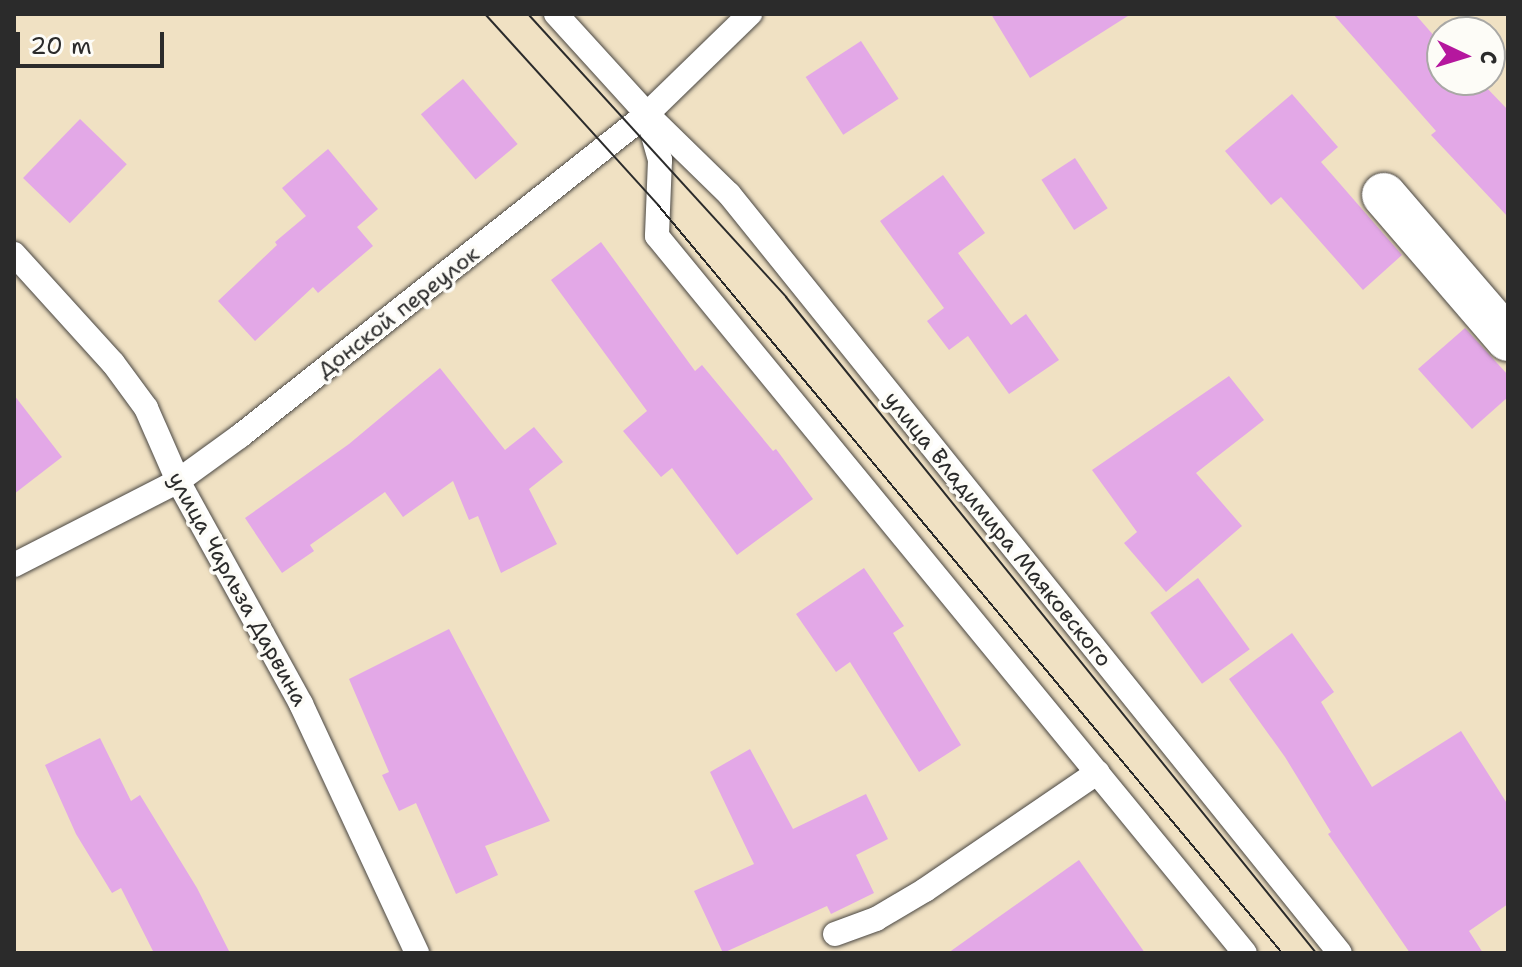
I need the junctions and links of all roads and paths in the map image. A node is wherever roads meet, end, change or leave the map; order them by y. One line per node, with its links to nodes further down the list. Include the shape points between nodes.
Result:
1 (556, 14): 3 (lane, улица Владимира Маяковского)
2 (750, 14): 3 (lane, Донской переулок)
3 (647, 114): 7 (lane, Донской переулок); 9 (lane, улица Владимира Маяковского, via 660,160 657,236); 13 (lane, улица Владимира Маяковского, via 729,194)
4 (1384, 195): 6 (street)
5 (14, 254): 7 (lane, улица Чарльза Дарвина, via 113,363 146,408)
6 (1508, 339)
7 (178, 481): 8 (lane, Донской переулок); 11 (lane, улица Чарльза Дарвина, via 301,704)
8 (14, 565)
9 (1098, 772): 10 (lane, via 925,890 876,919); 12 (lane, улица Владимира Маяковского)
10 (835, 934)
11 (417, 953)
12 (1245, 953)
13 (1340, 953)

